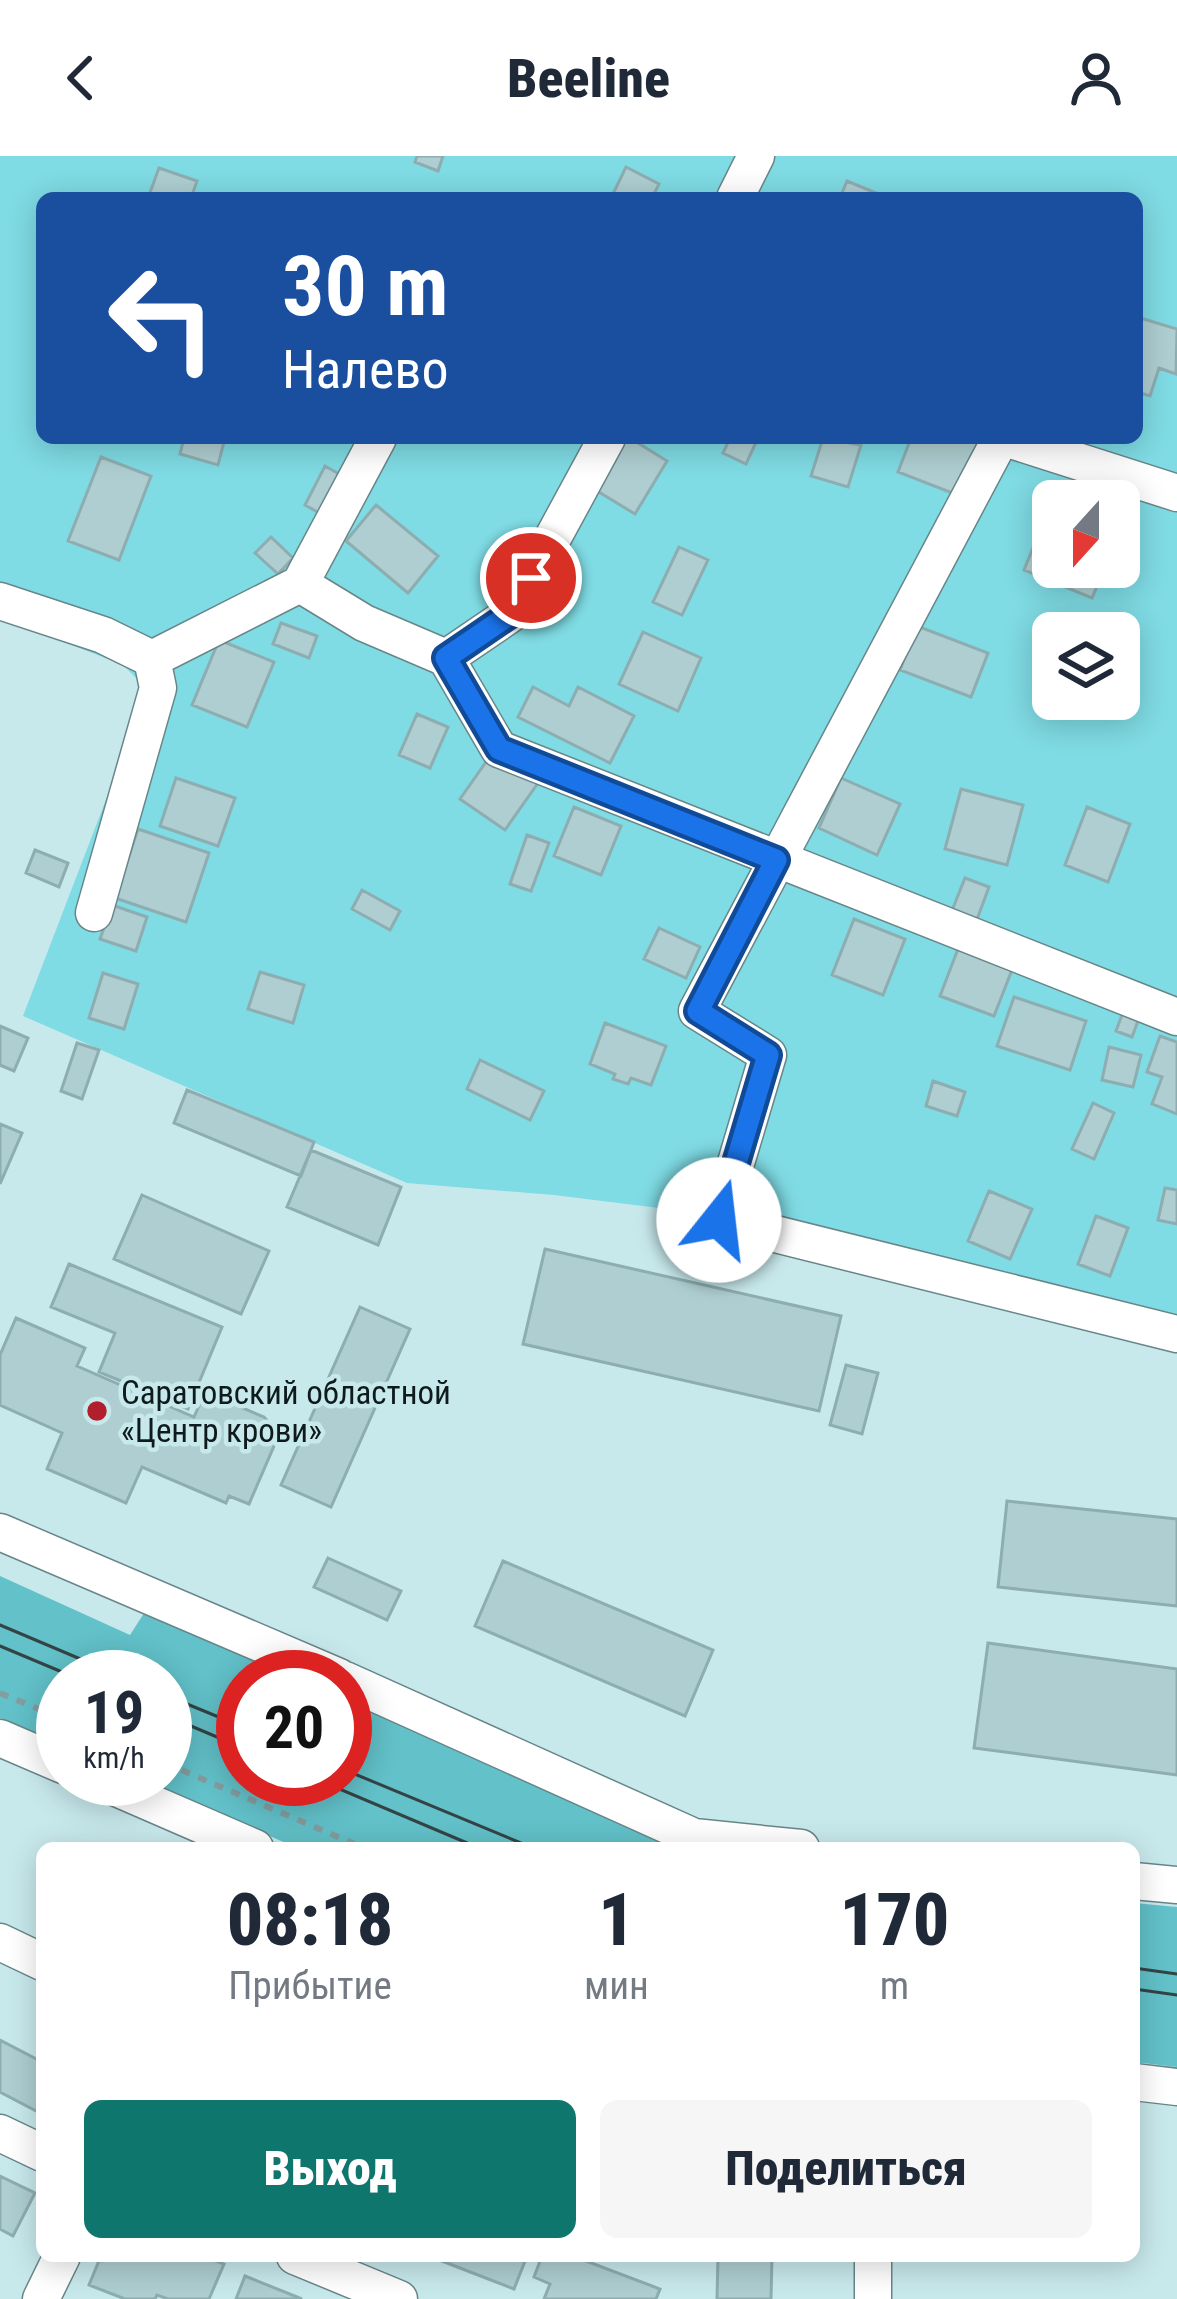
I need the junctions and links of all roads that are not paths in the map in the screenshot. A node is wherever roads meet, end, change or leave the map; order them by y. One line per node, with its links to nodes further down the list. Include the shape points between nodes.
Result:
1 (756, 156): 2 (street)
2 (737, 192)
3 (375, 444): 8 (street)
4 (604, 444): 10 (street, via 512,613)
5 (1000, 444): 12 (street)
6 (1022, 444): 7 (street)
7 (1177, 493)
8 (300, 584): 10 (street); 11 (street)
9 (0, 601): 11 (street)
10 (446, 658): 12 (street, via 499,749)
11 (152, 659): 13 (street, via 158,688)
12 (776, 860): 14 (street); 15 (street, via 698,1011 768,1055 719,1220)
13 (94, 913)
14 (1177, 1017)
15 (1177, 1334)
16 (0, 1532): 17 (street)
17 (276, 1650)
18 (372, 1692): 23 (street, via 694,1837)
19 (0, 1738): 20 (street)
20 (36, 1753)
21 (158, 1806): 22 (street)
22 (241, 1842)
23 (743, 1842)
24 (1140, 1882): 25 (street)
25 (1177, 1886)
26 (0, 1942): 27 (street)
27 (36, 1959)
28 (1140, 2083): 29 (street)
29 (1177, 2087)
30 (0, 2133): 31 (street)
31 (36, 2150)
32 (59, 2262): 35 (street)
33 (310, 2262): 36 (street)
34 (873, 2262): 37 (street)
35 (41, 2299)
36 (399, 2299)
37 (873, 2299)

